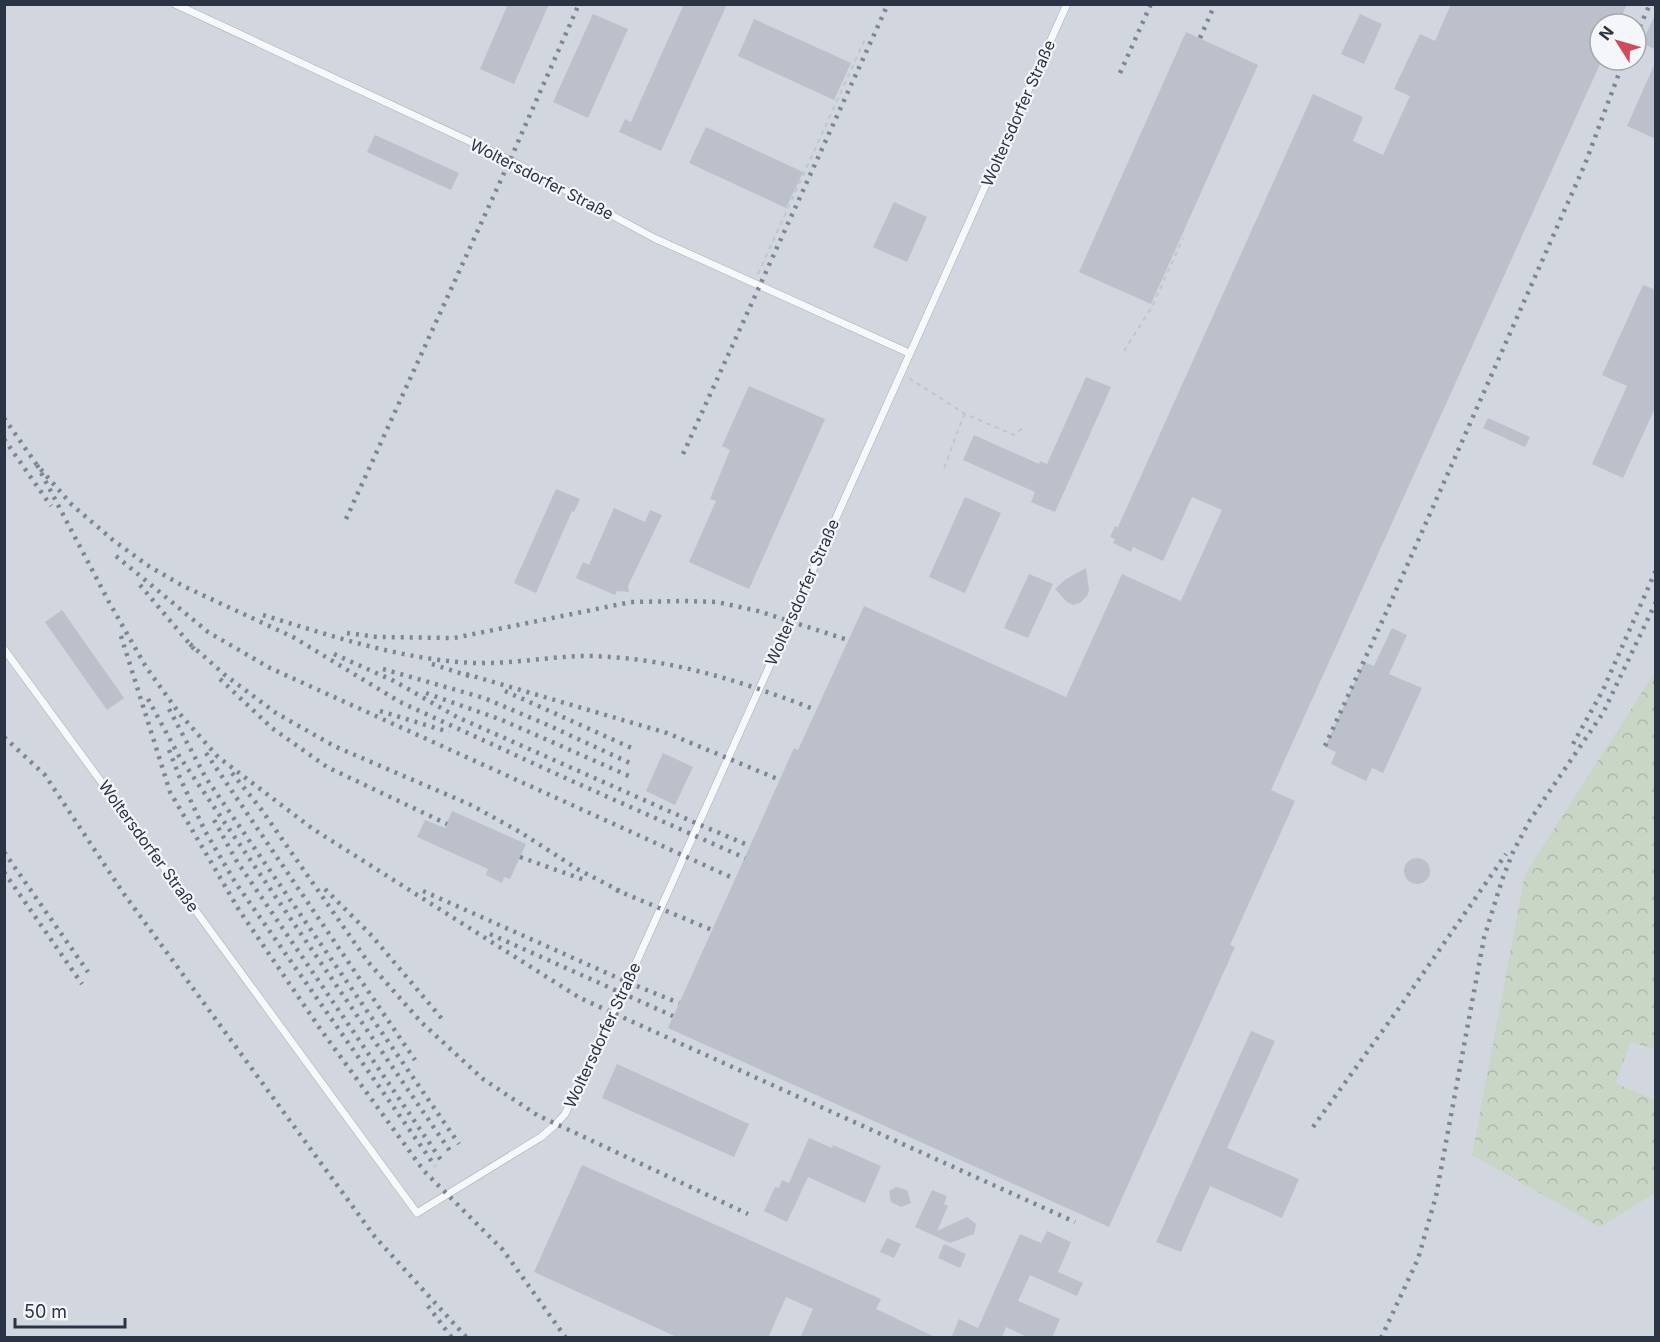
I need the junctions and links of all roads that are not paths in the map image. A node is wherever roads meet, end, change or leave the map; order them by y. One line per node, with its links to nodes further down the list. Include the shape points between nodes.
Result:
1 (175, 4): 3 (lane, Woltersdorfer Straße, via 510,160 654,238)
2 (1067, 4): 3 (lane, Woltersdorfer Straße)
3 (909, 353): 4 (lane, Woltersdorfer Straße, via 565,1114 542,1137 417,1213)
4 (4, 649)

